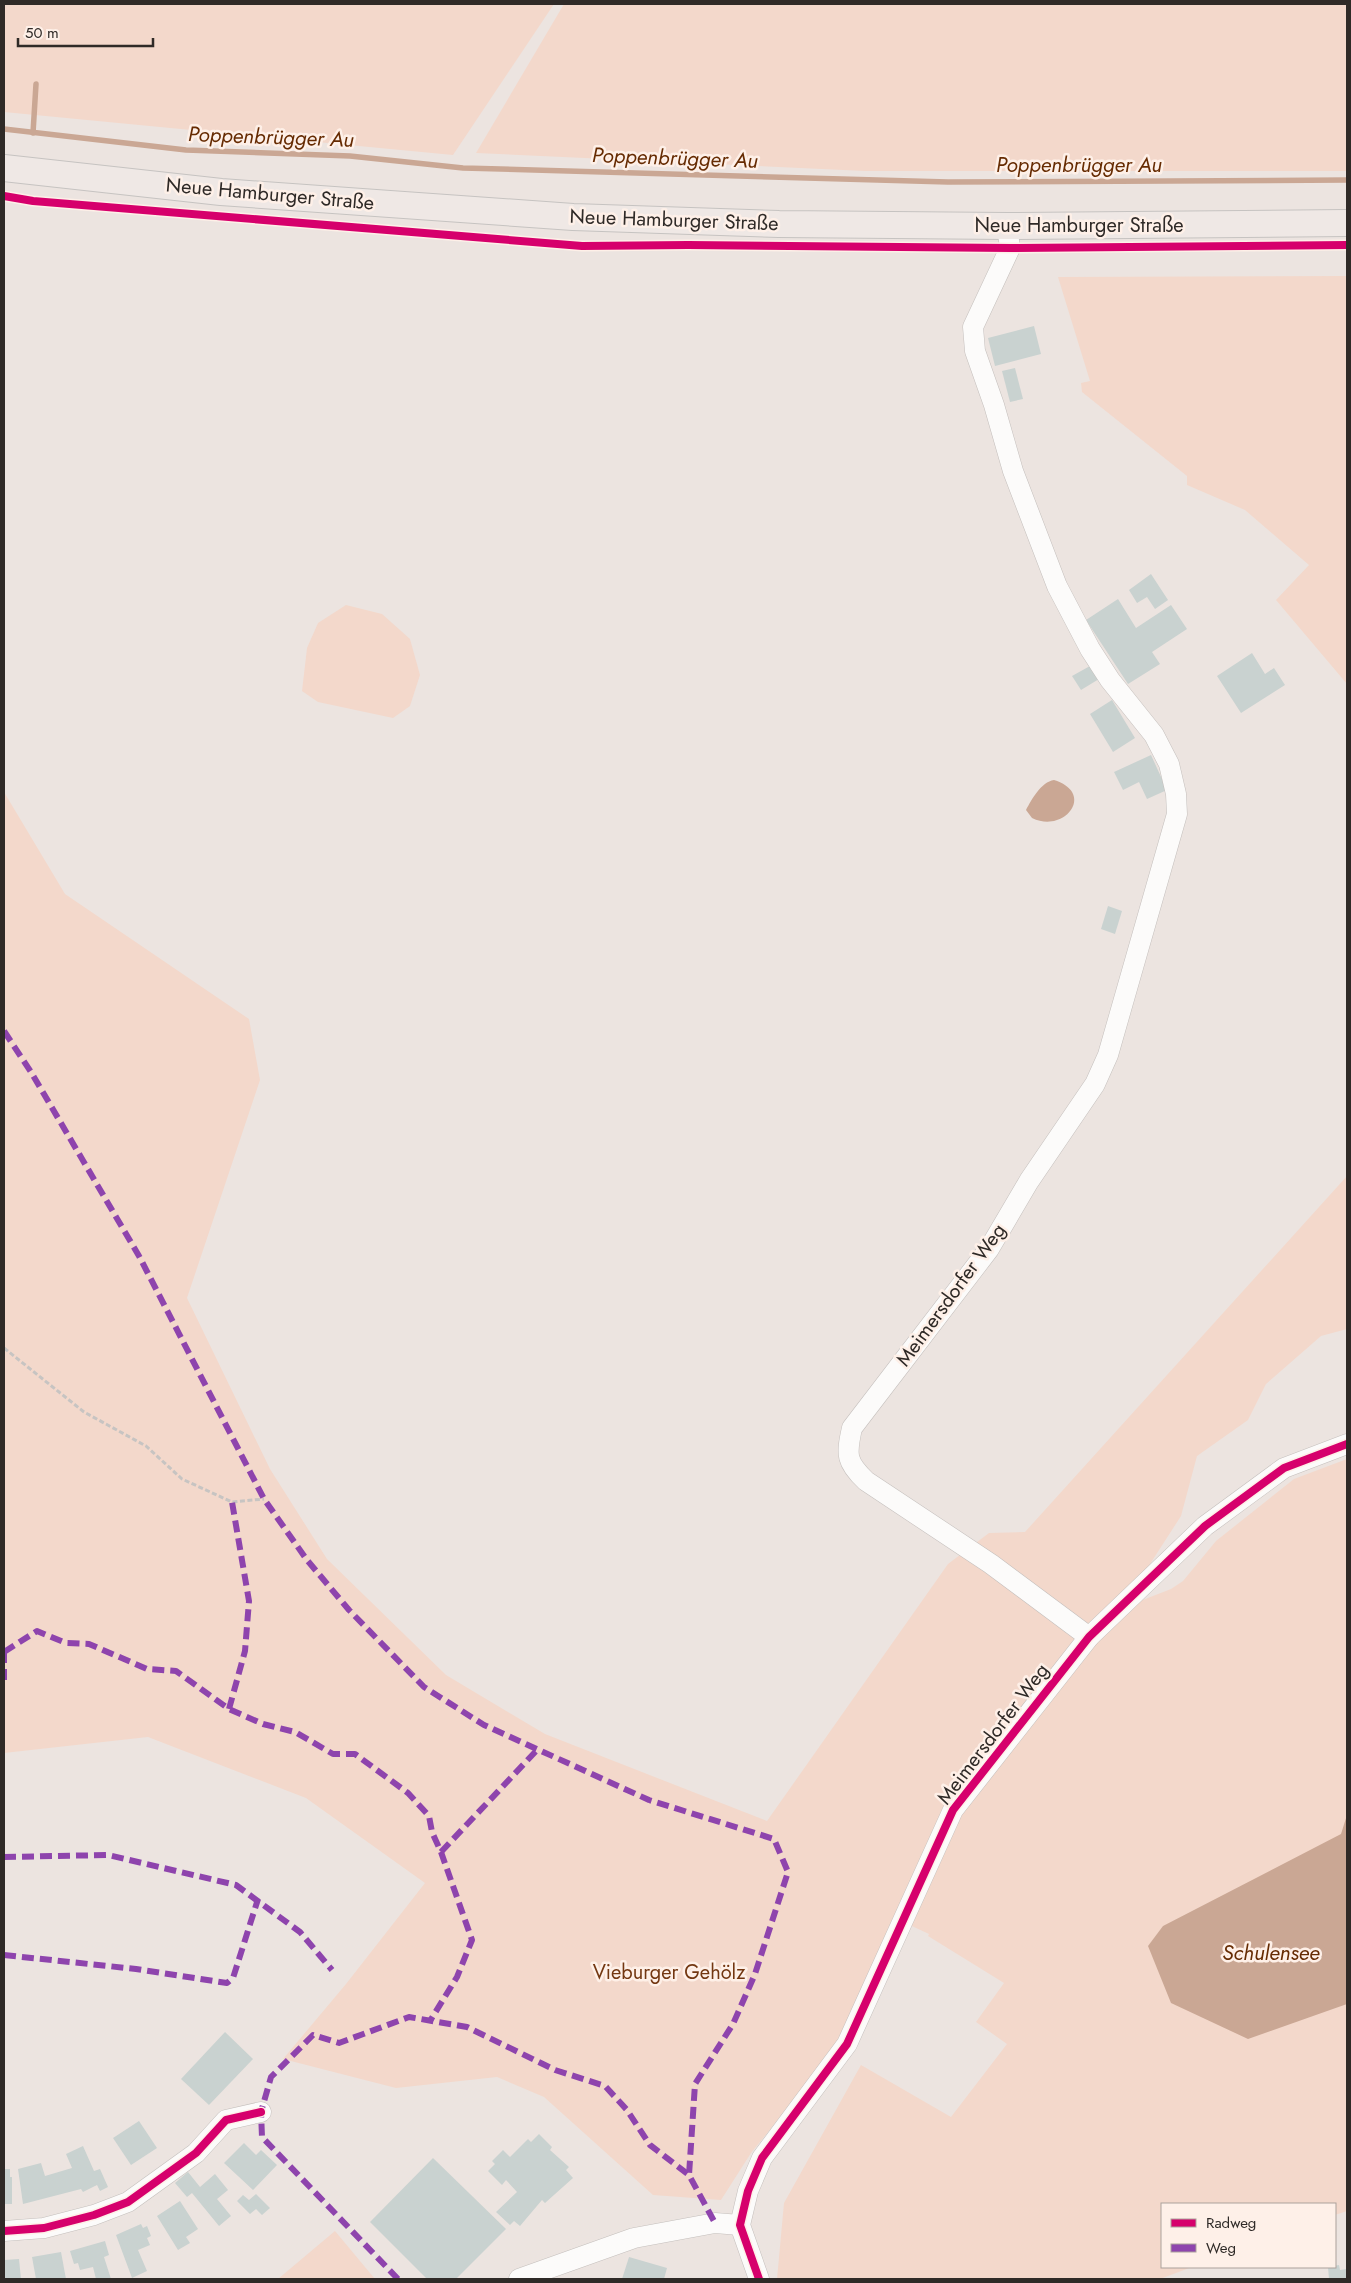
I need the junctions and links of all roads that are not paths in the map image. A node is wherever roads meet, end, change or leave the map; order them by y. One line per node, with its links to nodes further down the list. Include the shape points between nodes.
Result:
1 (4, 168): 3 (main road, Neue Hamburger Straße, via 221,192 573,217 779,224)
2 (1347, 223): 3 (main road, Neue Hamburger Straße)
3 (1007, 226): 5 (street, Meimersdorfer Weg, via 1010,248 973,327 975,352 1013,471 1061,594 1110,680 1154,735 1169,764 1177,814 1108,1055 1095,1084 1029,1181 989,1249 852,1428 847,1449 848,1460 866,1481 991,1564)
4 (1347, 1444): 5 (street, Meimersdorfer Weg, via 1284,1468 1213,1520)
5 (1089, 1637): 7 (street, Meimersdorfer Weg, via 953,1810 848,2044 762,2158 748,2192)
6 (261, 2112): 8 (street, via 226,2120 196,2153 128,2202 44,2228)
7 (740, 2225): 9 (street, via 715,2223 634,2238); 10 (street)
8 (4, 2231)
9 (519, 2279)
10 (759, 2279)

